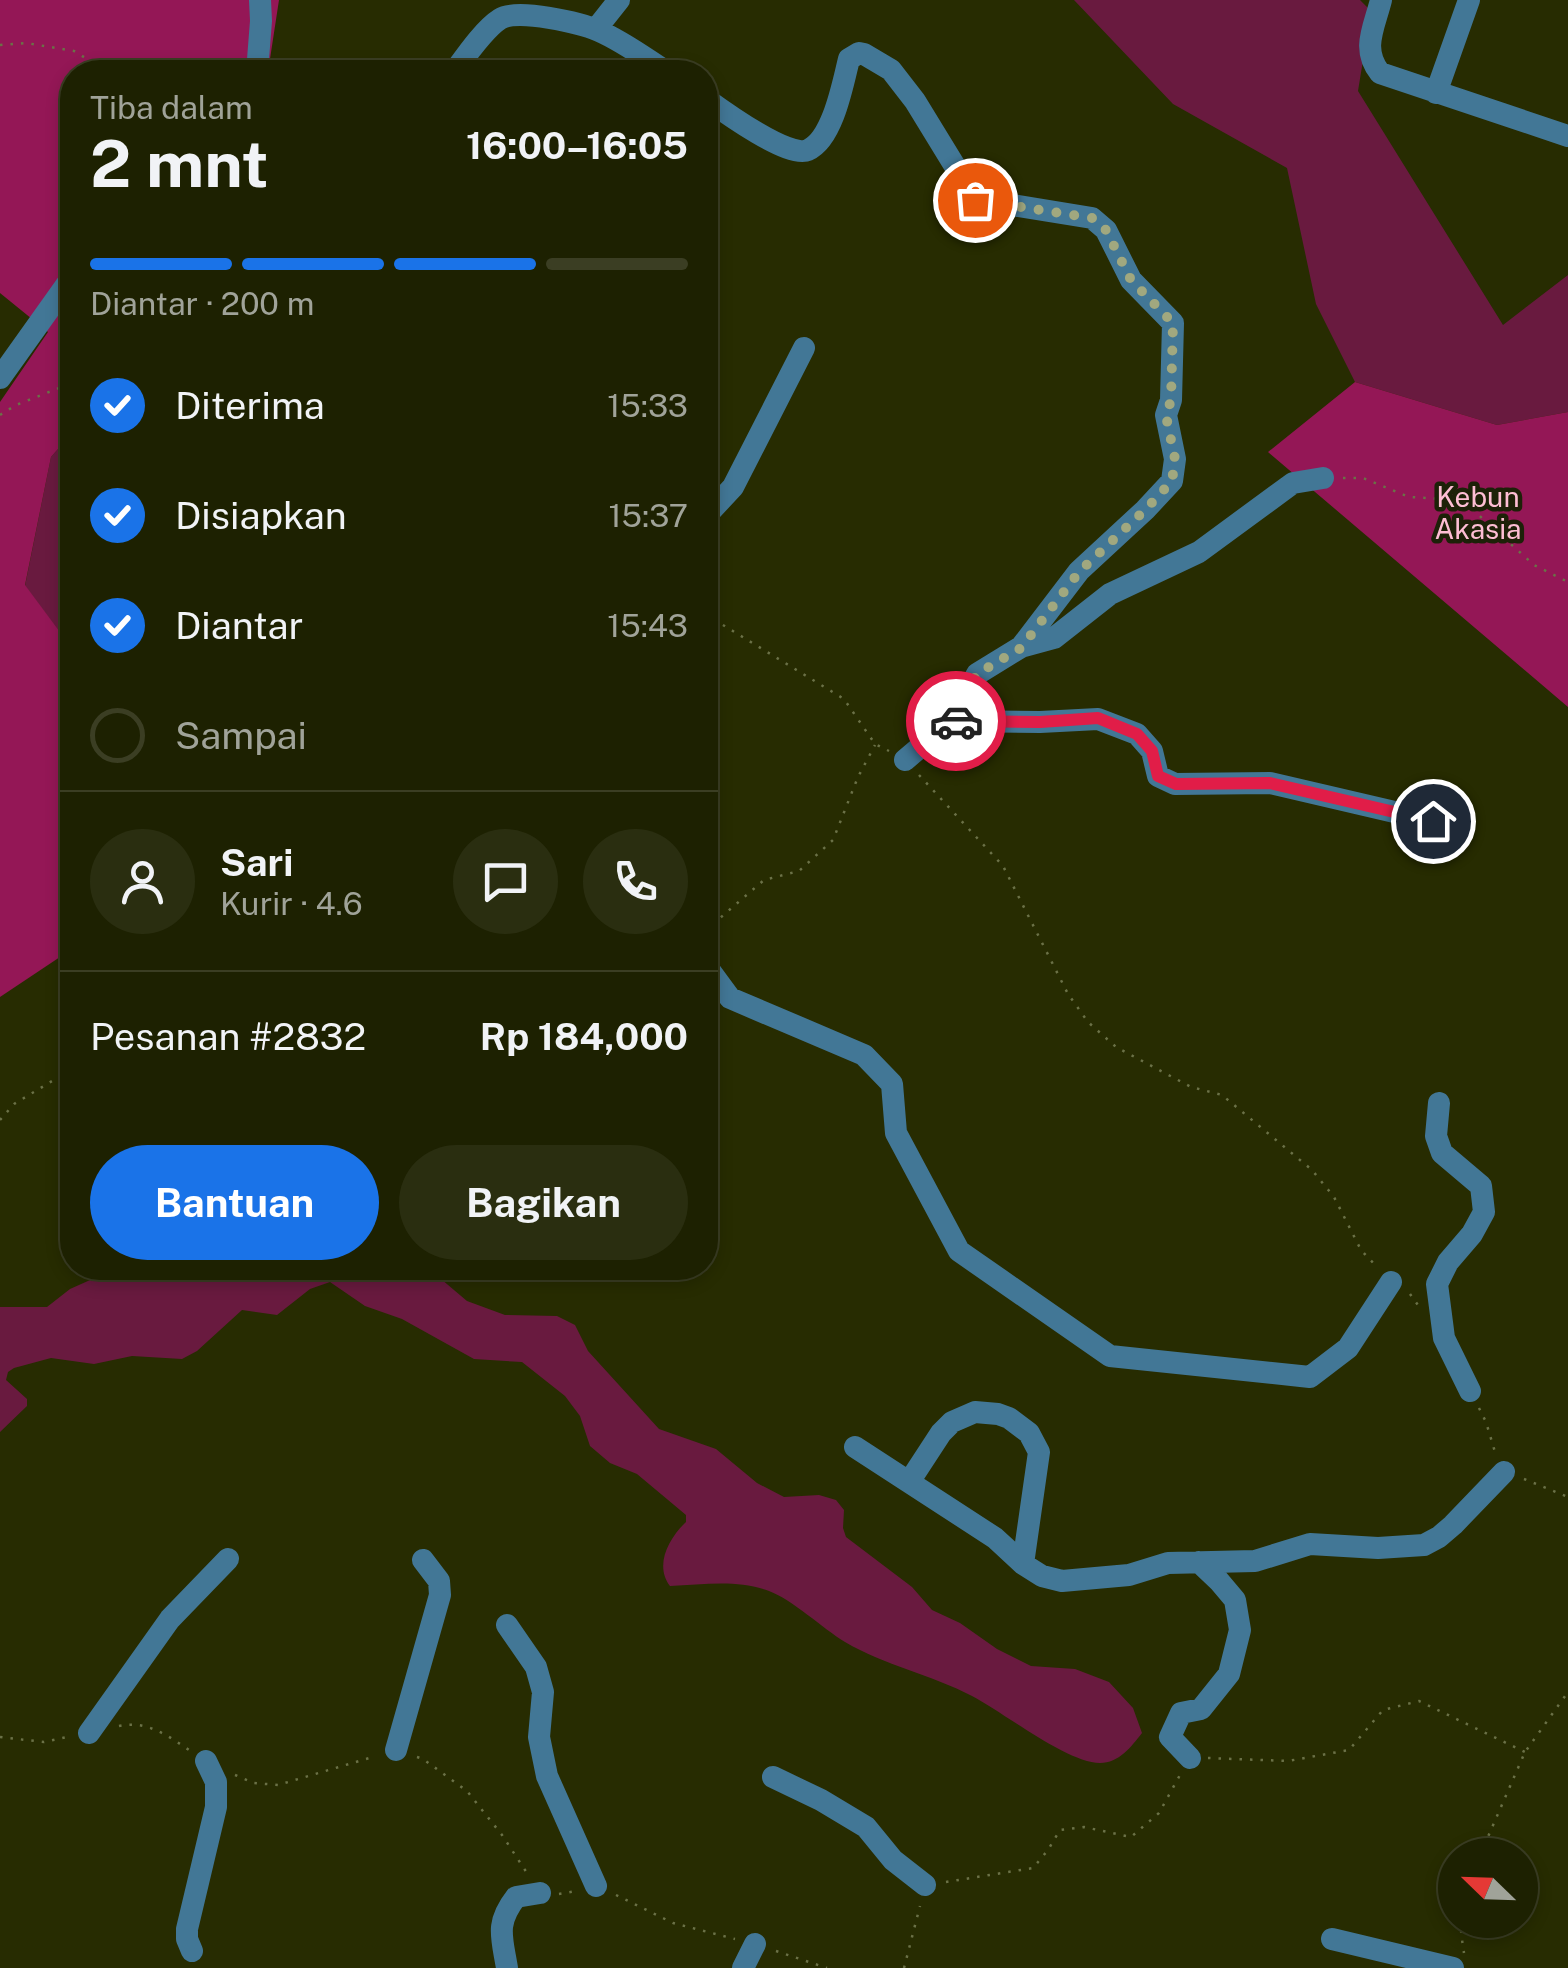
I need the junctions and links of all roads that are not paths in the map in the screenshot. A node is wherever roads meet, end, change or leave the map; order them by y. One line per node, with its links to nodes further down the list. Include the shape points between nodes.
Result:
1 (260, 0): 6 (street)
2 (619, 0): 5 (street)
3 (1381, 0): 9 (street, via 1370,61 1380,73)
4 (1470, 0): 9 (street)
5 (596, 29): 7 (street, via 511,14 497,20); 8 (street)
6 (258, 60)
7 (464, 60)
8 (649, 60)
9 (1436, 93): 11 (street)
10 (718, 107): 17 (street, via 796,152 808,150 836,109 849,59 864,54 892,70 975,200 1092,218 1106,230 1131,280 1173,323 1166,416 1175,459 1172,481 1079,572)
11 (1567, 131)
12 (60, 294): 14 (street)
13 (804, 348): 16 (street, via 733,488)
14 (0, 378)
15 (1323, 478): 17 (street, via 1293,483 1199,552 1110,594 1054,638)
16 (718, 504)
17 (1021, 648): 18 (street, via 977,674)
18 (951, 721): 19 (street); 20 (street, via 1098,718 1137,734 1152,751 1158,776 1176,784 1270,783)
19 (905, 760)
20 (1433, 821)
21 (718, 982): 23 (street, via 730,998 864,1055 892,1084 896,1133 959,1251 1110,1356 1310,1377 1348,1348)
22 (1439, 1102): 24 (street, via 1442,1153 1481,1186 1484,1212 1437,1284 1444,1338)
23 (1390, 1282)
24 (1470, 1391)
25 (855, 1447): 27 (street)
26 (1504, 1472): 30 (street, via 1424,1545 1310,1544 1255,1562)
27 (909, 1482): 31 (street); 31 (street, via 952,1422 975,1412 1009,1418 1029,1433 1039,1452)
28 (228, 1559): 33 (street, via 170,1619)
29 (422, 1560): 34 (street, via 440,1581 440,1595)
30 (1199, 1562): 31 (street, via 1062,1582); 35 (street, via 1235,1600 1240,1630 1228,1674 1201,1709 1181,1713 1170,1737)
31 (1024, 1564)
32 (506, 1625): 39 (street, via 536,1668 547,1776)
33 (89, 1733)
34 (396, 1750)
35 (1190, 1758)
36 (206, 1761): 43 (street, via 216,1782 216,1807 186,1929)
37 (773, 1776): 38 (street, via 866,1827)
38 (925, 1885)
39 (596, 1886)
40 (540, 1893): 45 (street, via 516,1897 500,1926)
41 (1332, 1938): 44 (street)
42 (755, 1944): 46 (street)
43 (192, 1951)
44 (1458, 1959)
45 (507, 1968)
46 (742, 1968)

